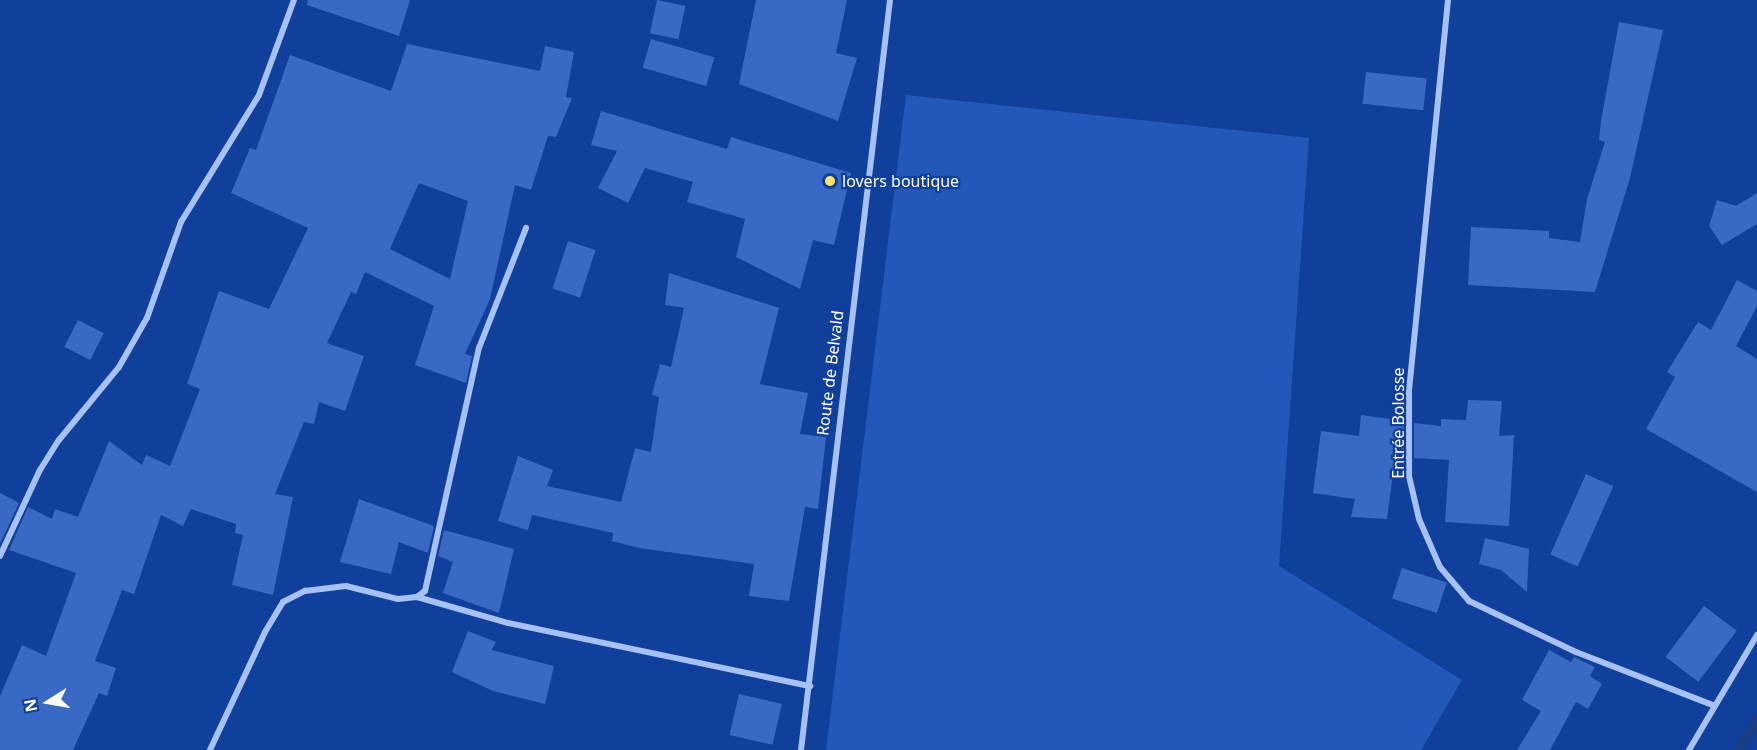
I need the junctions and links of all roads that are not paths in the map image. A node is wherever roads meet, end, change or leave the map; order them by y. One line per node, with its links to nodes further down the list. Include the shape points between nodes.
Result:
1 (294, 0): 5 (street, via 259,95 181,222 147,318 119,367 59,440 40,470)
2 (890, 0): 8 (street, Route de Belvald, via 816,602)
3 (1448, 0): 9 (street, Entrée Bolosse, via 1409,392 1409,476 1419,519 1440,567 1468,601 1576,652)
4 (526, 228): 6 (street, via 479,348 433,569 425,591)
5 (0, 556)
6 (417, 597): 8 (street, via 519,626); 10 (street, via 398,599 346,586 305,591 283,602)
7 (1757, 635): 9 (street)
8 (810, 686): 11 (street, Route de Belvald)
9 (1715, 705): 12 (street)
10 (210, 750)
11 (801, 750)
12 (1689, 750)

